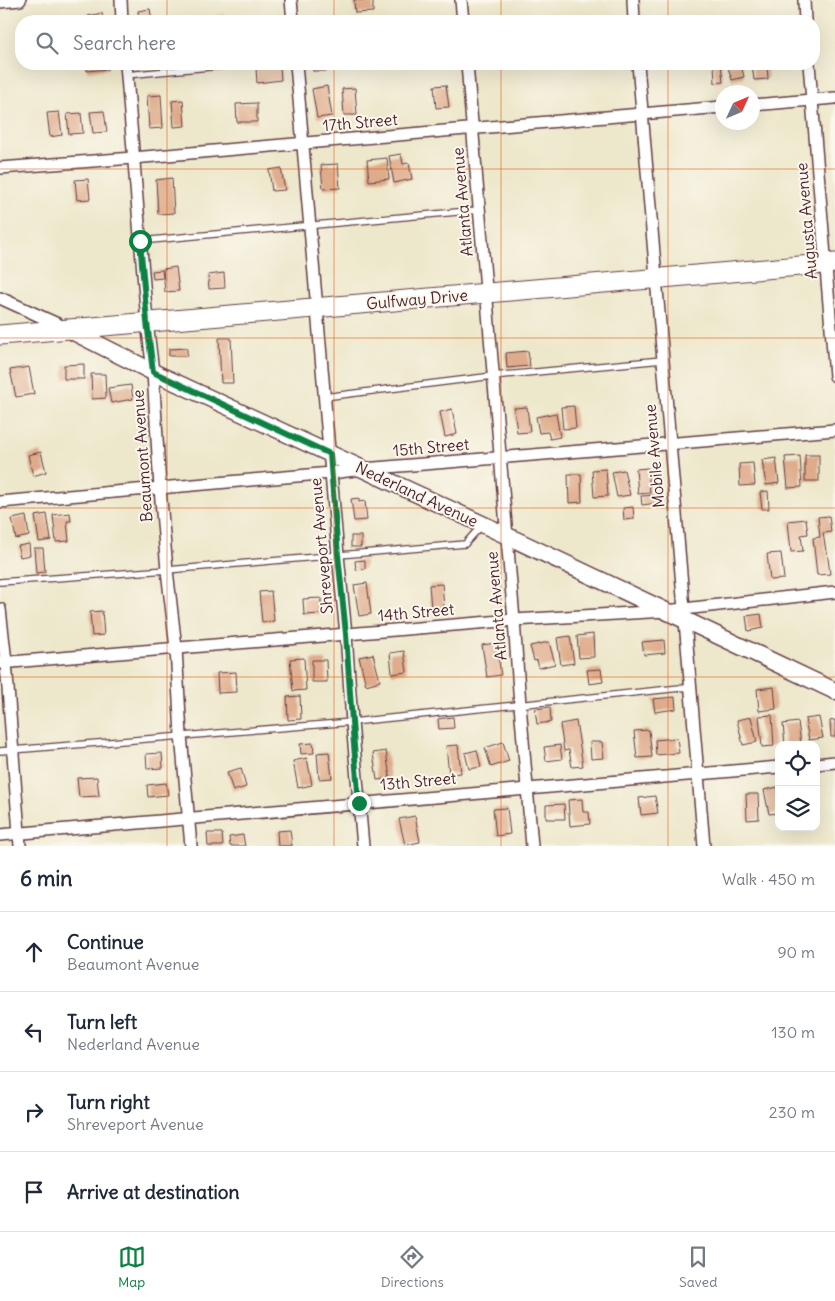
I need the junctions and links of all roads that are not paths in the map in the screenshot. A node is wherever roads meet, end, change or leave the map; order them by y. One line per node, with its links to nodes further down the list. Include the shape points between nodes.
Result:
1 (20, 0): 7 (street)
2 (120, 0): 8 (street)
3 (291, 0): 9 (street)
4 (461, 0): 10 (street)
5 (633, 0): 11 (street)
6 (804, 0): 12 (street)
7 (0, 2)
8 (121, 15)
9 (292, 15)
10 (462, 15)
11 (634, 15)
12 (805, 15)
13 (126, 70): 25 (street, Beaumont Avenue)
14 (297, 70): 24 (street, Shreveport Avenue)
15 (467, 70): 23 (street, Atlanta Avenue)
16 (638, 70): 22 (street, Mobile Avenue)
17 (810, 70): 19 (street, Augusta Avenue)
18 (835, 98): 19 (street)
19 (812, 100): 20 (street); 30 (street, Augusta Avenue)
20 (760, 103)
21 (715, 108): 22 (street, 17th Street)
22 (642, 114): 23 (street, 17th Street); 31 (street, Mobile Avenue)
23 (472, 129): 24 (street, 17th Street); 27 (street, Atlanta Avenue)
24 (304, 143): 25 (street, 17th Street); 28 (street, Shreveport Avenue)
25 (133, 158): 26 (street, 17th Street); 29 (street, Beaumont Avenue)
26 (0, 168)
27 (479, 210): 28 (lane); 32 (street, Atlanta Avenue)
28 (310, 225): 29 (lane); 34 (street, Shreveport Avenue)
29 (140, 241): 35 (street, Beaumont Avenue)
30 (830, 264): 31 (main road, Gulfway Drive); 38 (street, Augusta Avenue)
31 (656, 278): 32 (main road, Gulfway Drive); 39 (street, Mobile Avenue)
32 (486, 293): 34 (main road, Gulfway Drive); 41 (street, Atlanta Avenue)
33 (0, 298): 36 (street, Nederland Avenue)
34 (317, 307): 35 (main road, Gulfway Drive); 43 (street, Shreveport Avenue)
35 (147, 322): 36 (main road, Gulfway Drive); 40 (street, Beaumont Avenue)
36 (66, 328): 37 (main road, Gulfway Drive); 40 (street, Nederland Avenue)
37 (0, 335)
38 (834, 351): 42 (street, Augusta Avenue)
39 (662, 360): 41 (lane); 45 (street, Mobile Avenue)
40 (153, 372): 46 (street, Nederland Avenue); 50 (street, Beaumont Avenue)
41 (493, 376): 43 (lane); 47 (street, Atlanta Avenue)
42 (835, 376)
43 (324, 397): 46 (street, Shreveport Avenue)
44 (835, 430): 45 (street, 15th Street)
45 (669, 444): 47 (street, 15th Street); 60 (street, Mobile Avenue)
46 (330, 454): 48 (street, Nederland Avenue); 49 (street, Shreveport Avenue)
47 (501, 458): 48 (street, 15th Street); 53 (street, Atlanta Avenue)
48 (363, 469): 49 (street, 15th Street); 52 (street, Nederland Avenue)
49 (331, 473): 50 (street, 15th Street); 54 (street, Shreveport Avenue)
50 (160, 488): 51 (street, 15th Street); 55 (street, Beaumont Avenue)
51 (0, 502)
52 (482, 524): 53 (street, Nederland Avenue); 54 (lane, via 465,544)
53 (506, 537): 59 (street, Nederland Avenue); 61 (street, Atlanta Avenue)
54 (338, 555): 55 (lane); 62 (street, Shreveport Avenue)
55 (167, 570): 56 (lane); 63 (street, Beaumont Avenue)
56 (0, 582)
57 (835, 592): 60 (street)
58 (0, 609): 64 (street)
59 (666, 611): 60 (street, Nederland Avenue); 61 (street, 14th Street)
60 (684, 615): 65 (street, Mobile Avenue); 66 (street, Nederland Avenue)
61 (514, 620): 62 (street, 14th Street); 67 (street, Atlanta Avenue)
62 (346, 634): 63 (street, 14th Street); 68 (street, Shreveport Avenue)
63 (176, 648): 64 (street, 14th Street); 69 (street, Beaumont Avenue)
64 (3, 663): 70 (street)
65 (690, 687): 67 (lane); 74 (street, Mobile Avenue)
66 (835, 691)
67 (520, 705): 68 (lane); 75 (street, Atlanta Avenue)
68 (352, 722): 69 (lane); 76 (street, Shreveport Avenue)
69 (182, 735): 70 (lane); 77 (street, Beaumont Avenue)
70 (6, 750): 78 (street)
71 (835, 762): 72 (street)
72 (820, 764)
73 (775, 767): 74 (street, 13th Street)
74 (698, 774): 75 (street, 13th Street); 84 (street, Mobile Avenue)
75 (527, 788): 76 (street, 13th Street); 83 (street, Atlanta Avenue)
76 (359, 803): 77 (street, 13th Street); 82 (street, Shreveport Avenue)
77 (189, 818): 78 (street, 13th Street); 81 (street, Beaumont Avenue)
78 (18, 833): 79 (street, 13th Street); 80 (street)
79 (0, 835)
80 (20, 846)
81 (191, 846)
82 (363, 846)
83 (532, 846)
84 (704, 846)

